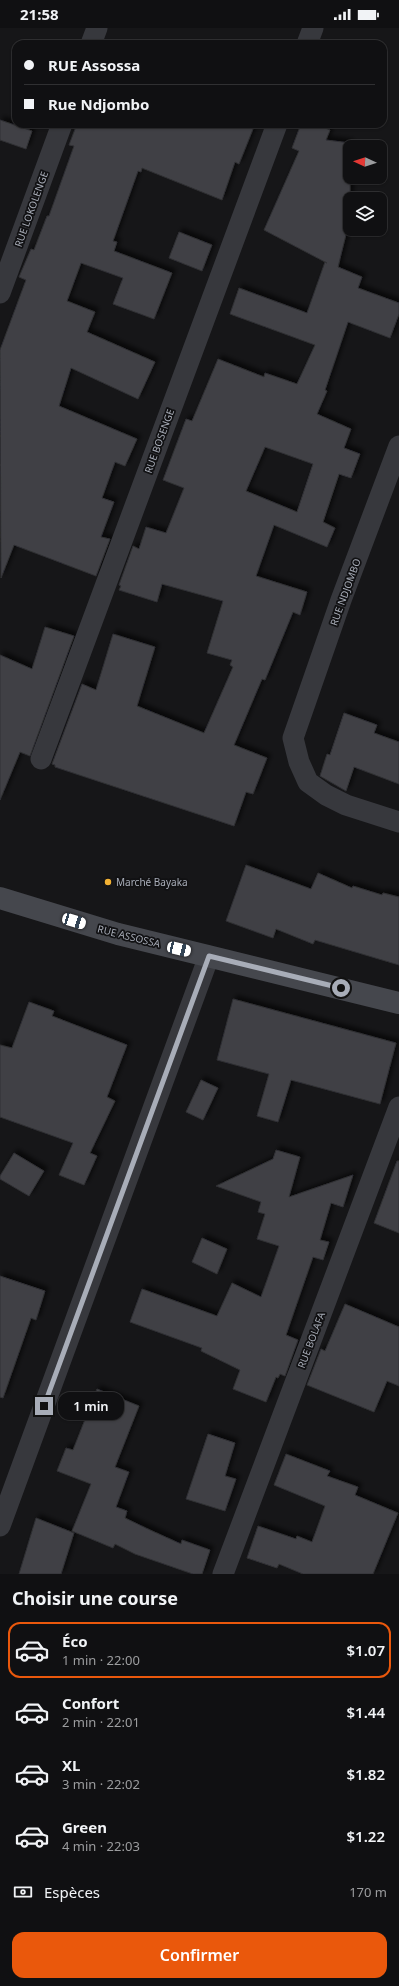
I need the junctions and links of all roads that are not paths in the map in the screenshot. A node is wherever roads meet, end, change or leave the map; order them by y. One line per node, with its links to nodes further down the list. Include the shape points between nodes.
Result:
1 (97, 28): 3 (street)
2 (313, 28): 4 (street)
3 (92, 40)
4 (308, 40)
5 (61, 128): 7 (street, RUE LOKOLENGE)
6 (276, 128): 9 (street, RUE BOSENGE)
7 (0, 293)
8 (399, 446): 10 (street, RUE NDJOMBO, via 341,600 294,738 299,762 308,782 326,796 346,805)
9 (41, 759)
10 (399, 822)
11 (0, 898): 12 (street, RUE ASSOSSA, via 118,934)
12 (209, 956): 13 (street, RUE ASSOSSA); 15 (street)
13 (399, 1003)
14 (399, 1107): 16 (street, RUE BOLAFA)
15 (0, 1526)
16 (223, 1574)

